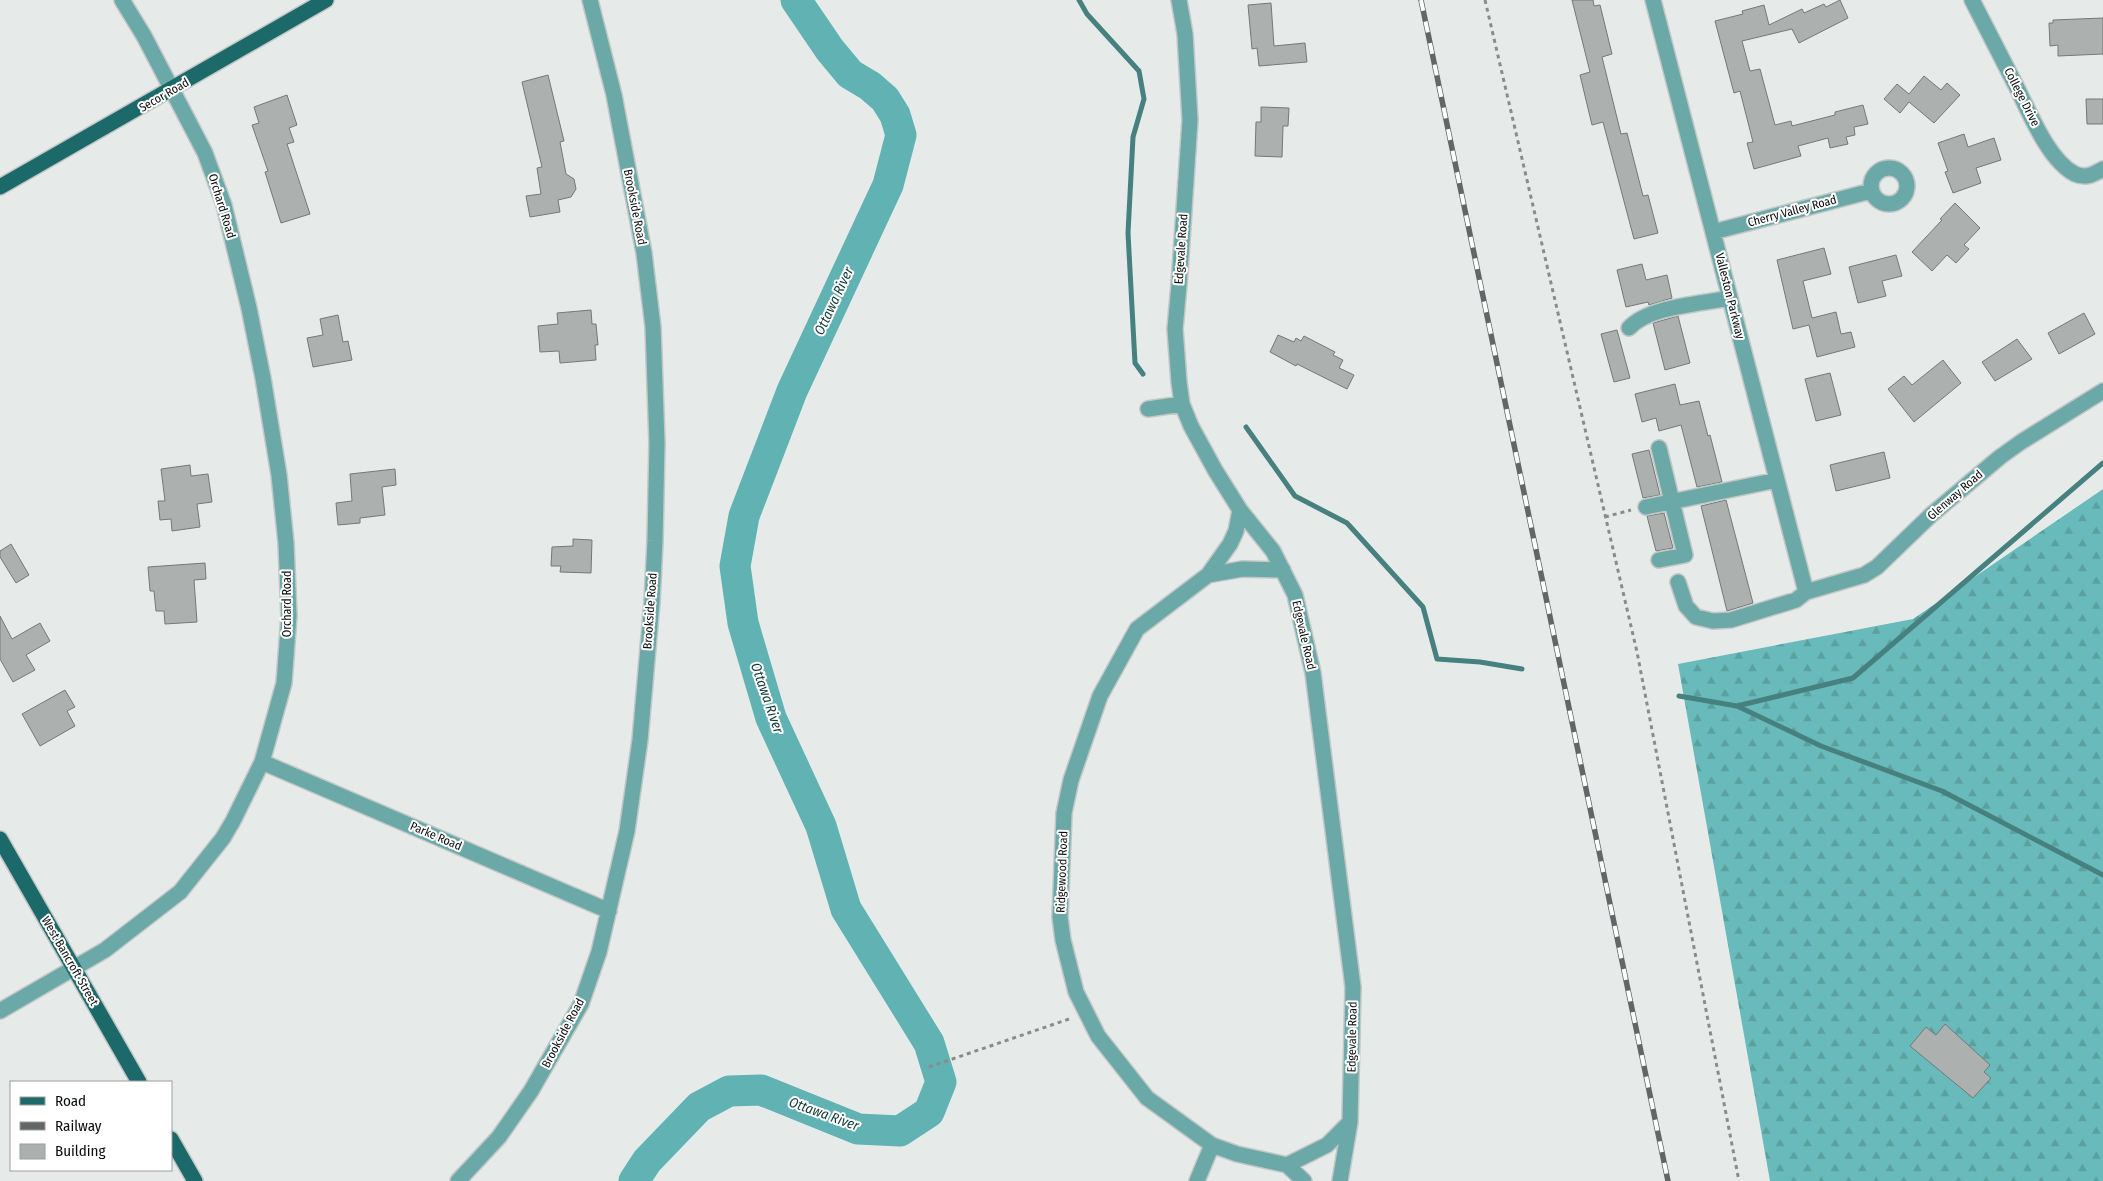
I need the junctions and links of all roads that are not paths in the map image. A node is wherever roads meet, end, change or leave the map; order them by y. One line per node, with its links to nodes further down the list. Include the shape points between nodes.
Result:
1 (122, 0): 7 (street, Orchard Road)
2 (326, 0): 7 (main road, Secor Road)
3 (590, 0): 30 (street, Brookside Road, via 614,95 644,254 653,327 657,442 652,602 640,740 627,831)
4 (1179, 0): 16 (street, Edgevale Road, via 1185,34 1190,120 1174,329)
5 (1653, 0): 12 (street, Valleston Parkway)
6 (1972, 0): 9 (street, College Drive, via 2050,149 2065,167)
7 (173, 89): 10 (main road, Secor Road); 28 (street, Orchard Road, via 205,153 224,205 252,325 279,475 289,616 284,683)
8 (2103, 169): 9 (street, College Drive)
9 (2096, 179)
10 (0, 187)
11 (1871, 191): 12 (street, Cherry Valley Road)
12 (1713, 232): 13 (street, Valleston Parkway)
13 (1730, 298): 14 (street, via 1656,312 1635,321); 19 (street, Valleston Parkway)
14 (1629, 328)
15 (2103, 391): 27 (street, Glenway Road, via 2000,457 1876,567 1852,580)
16 (1182, 404): 17 (street); 22 (street, Edgevale Road, via 1190,426)
17 (1148, 409)
18 (1659, 448): 20 (street)
19 (1777, 480): 20 (street); 27 (street, Valleston Parkway)
20 (1672, 501): 21 (street); 23 (street, via 1685,555)
21 (1646, 506)
22 (1240, 510): 24 (street, Edgevale Road, via 1273,551); 25 (street, Ridgewood Road, via 1230,544)
23 (1659, 560)
24 (1283, 570): 25 (street, Ridgewood Road, via 1242,569); 34 (street, Edgevale Road, via 1295,595 1313,672 1353,988)
25 (1208, 575): 36 (street, Ridgewood Road, via 1137,629 1100,696 1071,780 1064,813 1060,917 1076,992 1098,1036 1147,1098)
26 (1678, 582): 27 (street, Glenway Road, via 1686,606 1696,617 1713,621 1731,620 1796,600)
27 (1806, 592)
28 (262, 762): 30 (street, Parke Road); 31 (street, Orchard Road, via 223,838 180,892 105,950)
29 (0, 839): 31 (main road, West Bancroft Street)
30 (609, 911): 39 (street, Brookside Road, via 581,1004 554,1053 499,1137)
31 (74, 969): 32 (street, Orchard Road); 33 (main road, West Bancroft Street)
32 (0, 1011)
33 (138, 1081)
34 (1350, 1122): 37 (street, via 1327,1145); 42 (street, Edgevale Road)
35 (172, 1141): 38 (main road)
36 (1212, 1145): 37 (street, Ridgewood Road); 40 (street)
37 (1287, 1165): 41 (street)
38 (195, 1181)
39 (458, 1181)
40 (1196, 1181)
41 (1304, 1181)
42 (1340, 1181)

